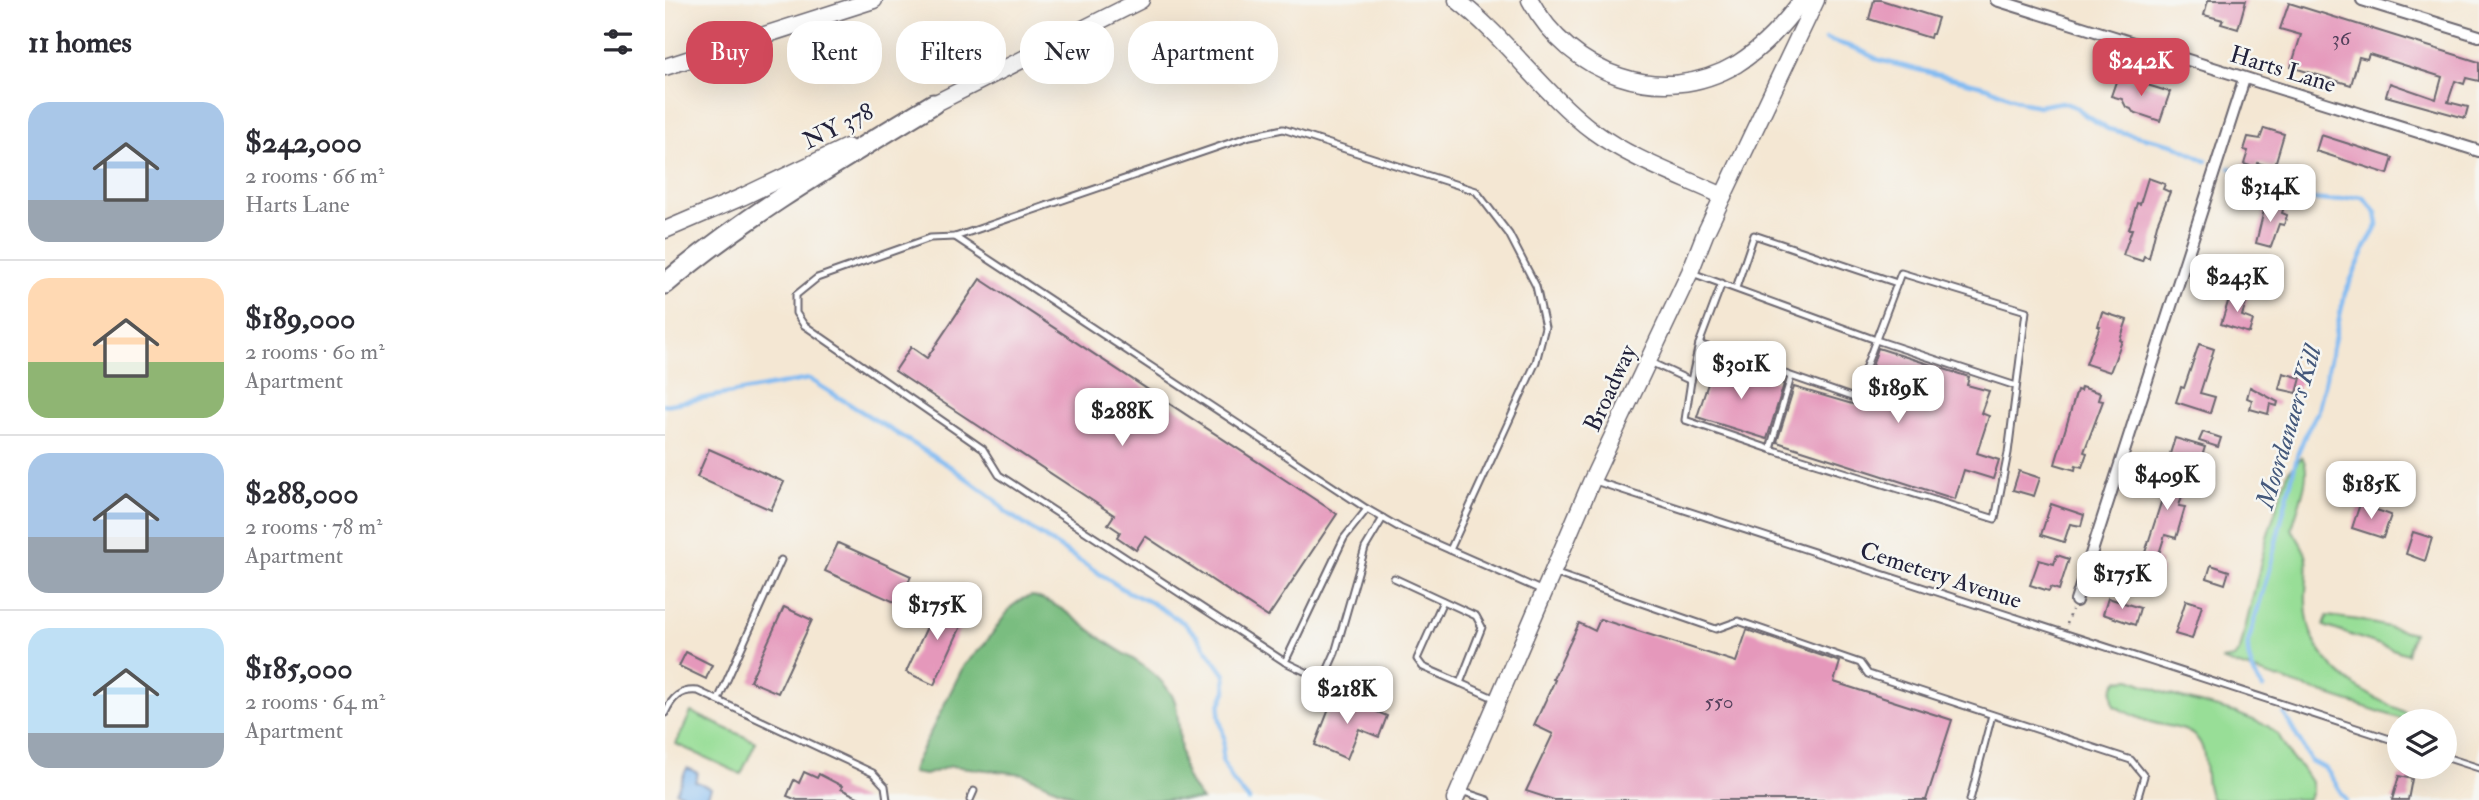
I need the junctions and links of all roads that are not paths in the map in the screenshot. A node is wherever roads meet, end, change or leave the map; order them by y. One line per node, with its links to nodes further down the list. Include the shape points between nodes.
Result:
1 (874, 0): 12 (main road)
2 (1141, 0): 10 (main road, NY 378 / NY 378)
3 (1147, 0): 10 (main road)
4 (1457, 0): 16 (main road, via 1594,131)
5 (1530, 0): 6 (main road, via 1547,28 1577,56 1616,76 1655,84 1696,80 1735,65 1770,39)
6 (1802, 0)
7 (1816, 0): 16 (main road, Broadway)
8 (1996, 0): 13 (street, Harts Lane)
9 (2362, 0): 11 (street)
10 (1109, 16): 14 (main road, NY 378 / NY 378)
11 (2479, 36)
12 (665, 67)
13 (2244, 79): 15 (street, Harts Lane); 40 (street)
14 (933, 104): 17 (main road, NY 378 / NY 378); 22 (highway, via 769,205)
15 (2479, 151)
16 (1723, 196): 19 (main road, Broadway)
17 (665, 230)
18 (955, 237): 32 (lane); 34 (lane, via 1250,136 1283,129 1476,191 1509,234 1536,286 1545,327 1536,362); 41 (lane, via 930,237 817,278 796,295 796,313 804,326 983,449 999,475)
19 (1690, 272): 20 (lane); 26 (main road, Broadway)
20 (1722, 283): 23 (lane); 25 (lane)
21 (1897, 283): 23 (lane, via 1754,235); 24 (lane); 29 (lane, via 1901,274 2026,311)
22 (665, 284)
23 (1736, 288): 24 (lane)
24 (1876, 340): 27 (lane, via 1854,398); 29 (lane)
25 (1699, 344): 27 (lane); 28 (lane)
26 (1648, 361): 28 (lane); 31 (main road, Broadway)
27 (1791, 377): 30 (lane)
28 (1691, 381): 30 (lane, via 1685,420)
29 (2016, 386): 30 (lane, via 1995,519)
30 (1770, 449)
31 (1592, 480): 36 (main road, Broadway); 47 (lane, Cemetery Avenue)
32 (1367, 509): 33 (lane); 41 (lane, via 1344,538)
33 (1383, 518): 34 (lane); 41 (lane, via 1365,548 1323,680)
34 (1450, 550): 38 (lane)
35 (781, 560): 43 (lane)
36 (1554, 573): 38 (main road, Broadway); 46 (lane, via 1717,629 1738,621 1860,663 1868,674)
37 (1394, 578): 39 (lane)
38 (1546, 592): 44 (main road, Broadway)
39 (1443, 601): 42 (lane, via 1476,616 1482,627); 42 (lane, via 1417,659 1423,667)
40 (2076, 601)
41 (1286, 662)
42 (1460, 683): 44 (lane)
43 (718, 700): 45 (lane, via 688,691 675,696); 52 (lane, via 873,773 885,786)
44 (1498, 701): 51 (main road, Broadway)
45 (665, 713)
46 (1992, 715): 55 (lane); 56 (lane, via 2131,760 2144,776)
47 (2387, 738)
48 (2457, 761): 49 (lane)
49 (2479, 768)
50 (974, 791): 53 (lane)
51 (1457, 795): 54 (lane)
52 (887, 800)
53 (970, 800)
54 (1488, 800)
55 (1970, 800)
56 (2137, 800)

